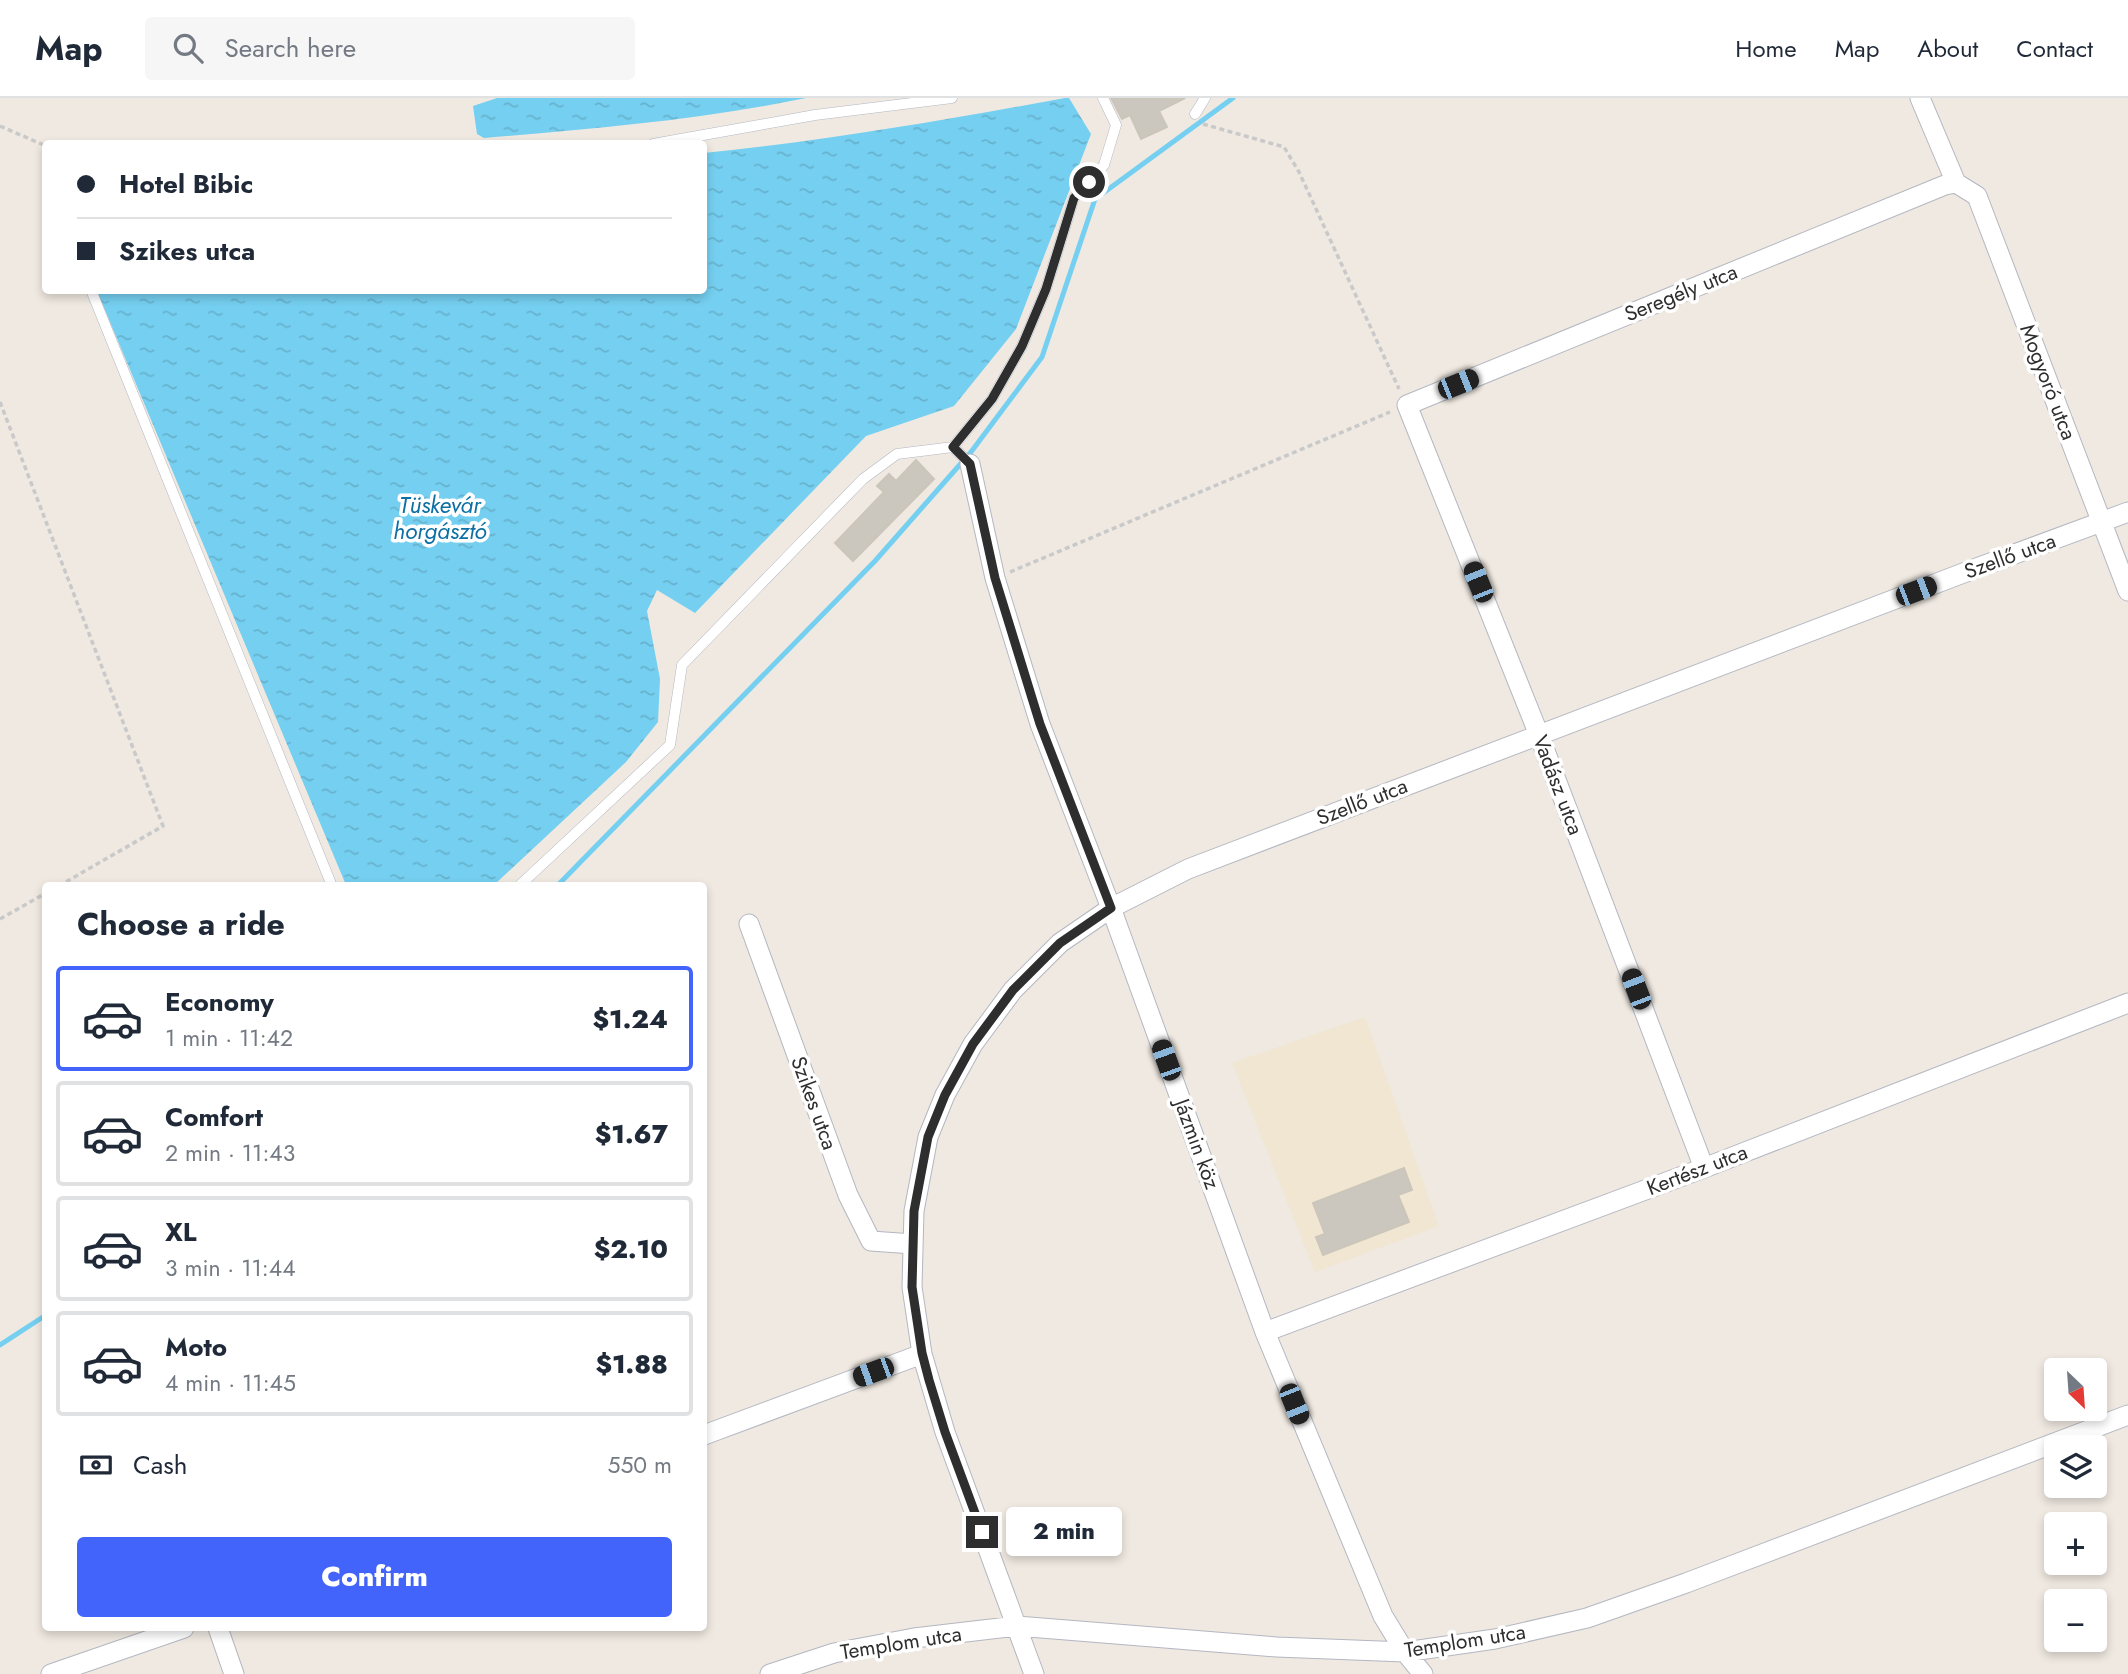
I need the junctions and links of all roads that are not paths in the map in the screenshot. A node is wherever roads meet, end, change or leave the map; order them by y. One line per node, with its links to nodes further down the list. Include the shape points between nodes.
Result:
1 (952, 98): 6 (lane, via 815,115)
2 (1102, 98): 10 (lane, via 1116,125 1104,165 1074,198 1046,289 1022,346 992,399)
3 (1205, 98): 5 (lane)
4 (1920, 98): 7 (street)
5 (1195, 114)
6 (675, 140)
7 (1956, 183): 9 (street, Seregély utca); 13 (street, Mogyoró utca, via 1978,196)
8 (93, 294): 16 (lane)
9 (1407, 405): 15 (street, Vadász utca)
10 (953, 447): 11 (lane); 17 (lane, via 897,454 863,479 682,665 670,745)
11 (970, 464): 18 (street, Jázmin köz, via 995,578 1040,724)
12 (2128, 513): 13 (street, Szellő utca)
13 (2102, 523): 14 (street, Mogyoró utca); 15 (street, Szellő utca)
14 (2128, 591)
15 (1539, 735): 18 (street, Szellő utca, via 1188,869); 21 (street, Vadász utca)
16 (330, 882)
17 (523, 882)
18 (1111, 908): 22 (street, Szellő utca, via 1060,943 1013,990 973,1044 928,1137 914,1211); 23 (street, Jázmin köz)
19 (749, 924): 22 (street, Szikes utca, via 848,1195 872,1241)
20 (2128, 1003): 21 (street, Kertész utca)
21 (1704, 1168): 23 (street, Kertész utca)
22 (913, 1244): 24 (street, Szellő utca, via 912,1287)
23 (1265, 1332): 30 (street, Jázmin köz, via 1383,1616)
24 (922, 1353): 26 (street); 27 (street, via 945,1432)
25 (2128, 1415): 30 (street, Templom utca, via 1587,1618 1494,1639)
26 (707, 1434)
27 (1017, 1626): 30 (street, Templom utca, via 1277,1647); 33 (street, Templom utca, via 834,1653); 34 (street)
28 (175, 1631): 31 (street)
29 (219, 1631): 32 (street)
30 (1405, 1652): 35 (street, Jázmin köz)
31 (51, 1674)
32 (234, 1674)
33 (770, 1674)
34 (1034, 1674)
35 (1423, 1674)

